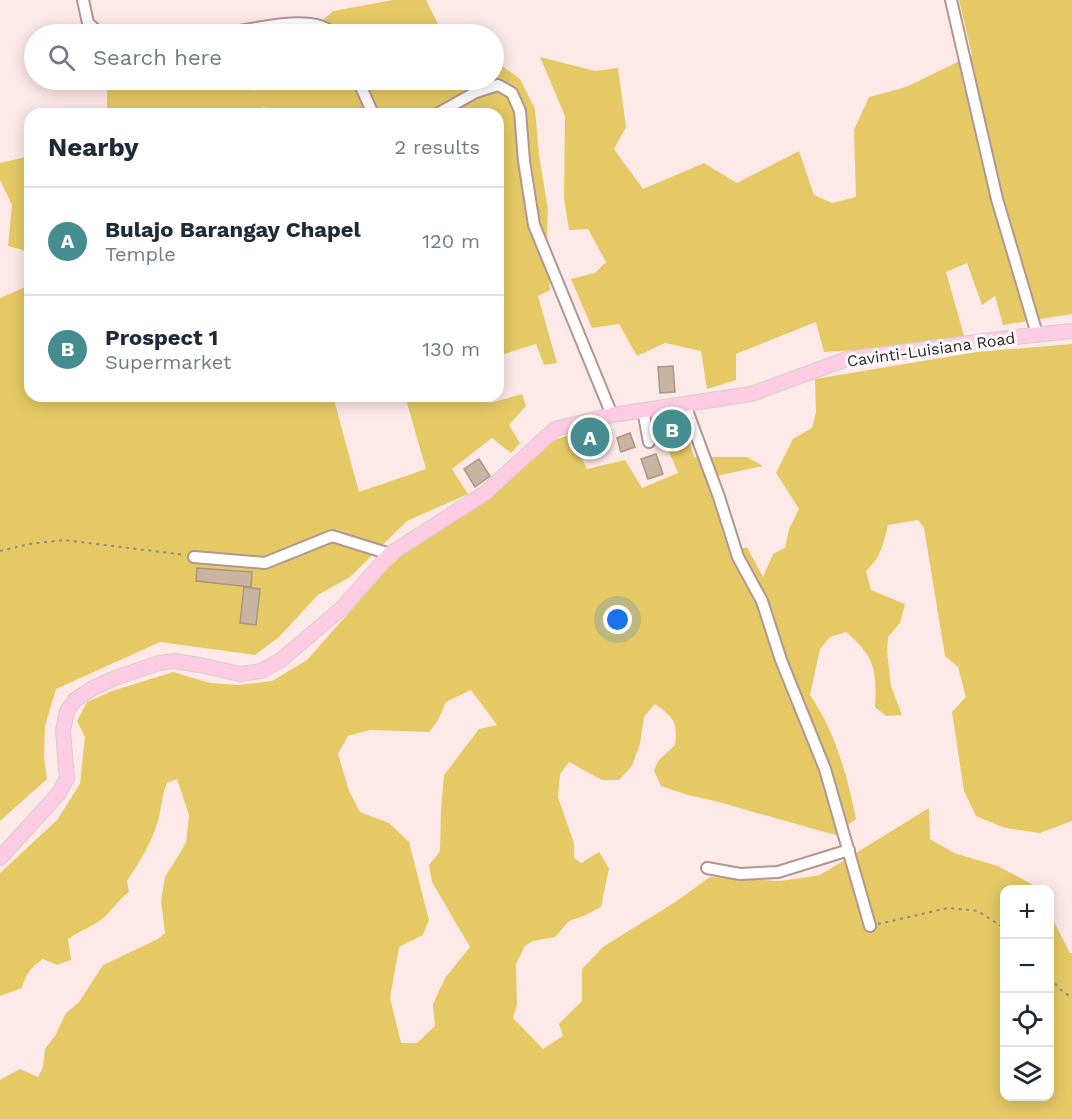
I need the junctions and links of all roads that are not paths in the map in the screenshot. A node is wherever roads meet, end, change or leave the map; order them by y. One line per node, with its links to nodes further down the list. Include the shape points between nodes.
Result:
1 (82, 0): 3 (street)
2 (951, 0): 10 (street, via 997,200)
3 (89, 24)
4 (504, 89): 13 (street, via 512,93 520,111 534,225)
5 (362, 90): 7 (street)
6 (483, 90): 8 (street)
7 (370, 108)
8 (448, 108)
9 (1072, 331): 10 (main road, Cavinti-Luisiana Road)
10 (1037, 334): 11 (main road, Cavinti-Luisiana Road, via 847,359 750,394)
11 (685, 405): 12 (main road, Cavinti-Luisiana Road); 17 (street, via 738,557 762,601 825,769)
12 (643, 410): 13 (main road, Cavinti-Luisiana Road); 14 (street)
13 (612, 414): 15 (main road, Cavinti-Luisiana Road, via 555,429 485,493)
14 (649, 442)
15 (390, 554): 16 (street, via 332,536 265,563); 18 (main road, Cavinti-Luisiana Road, via 342,608 281,660 261,671 240,674 200,664 159,663 115,678 75,700 67,711 63,731 67,778 59,794)
16 (194, 557)
17 (849, 850): 19 (street, via 778,872 740,874); 20 (street)
18 (0, 858)
19 (706, 868)
20 (870, 926)

